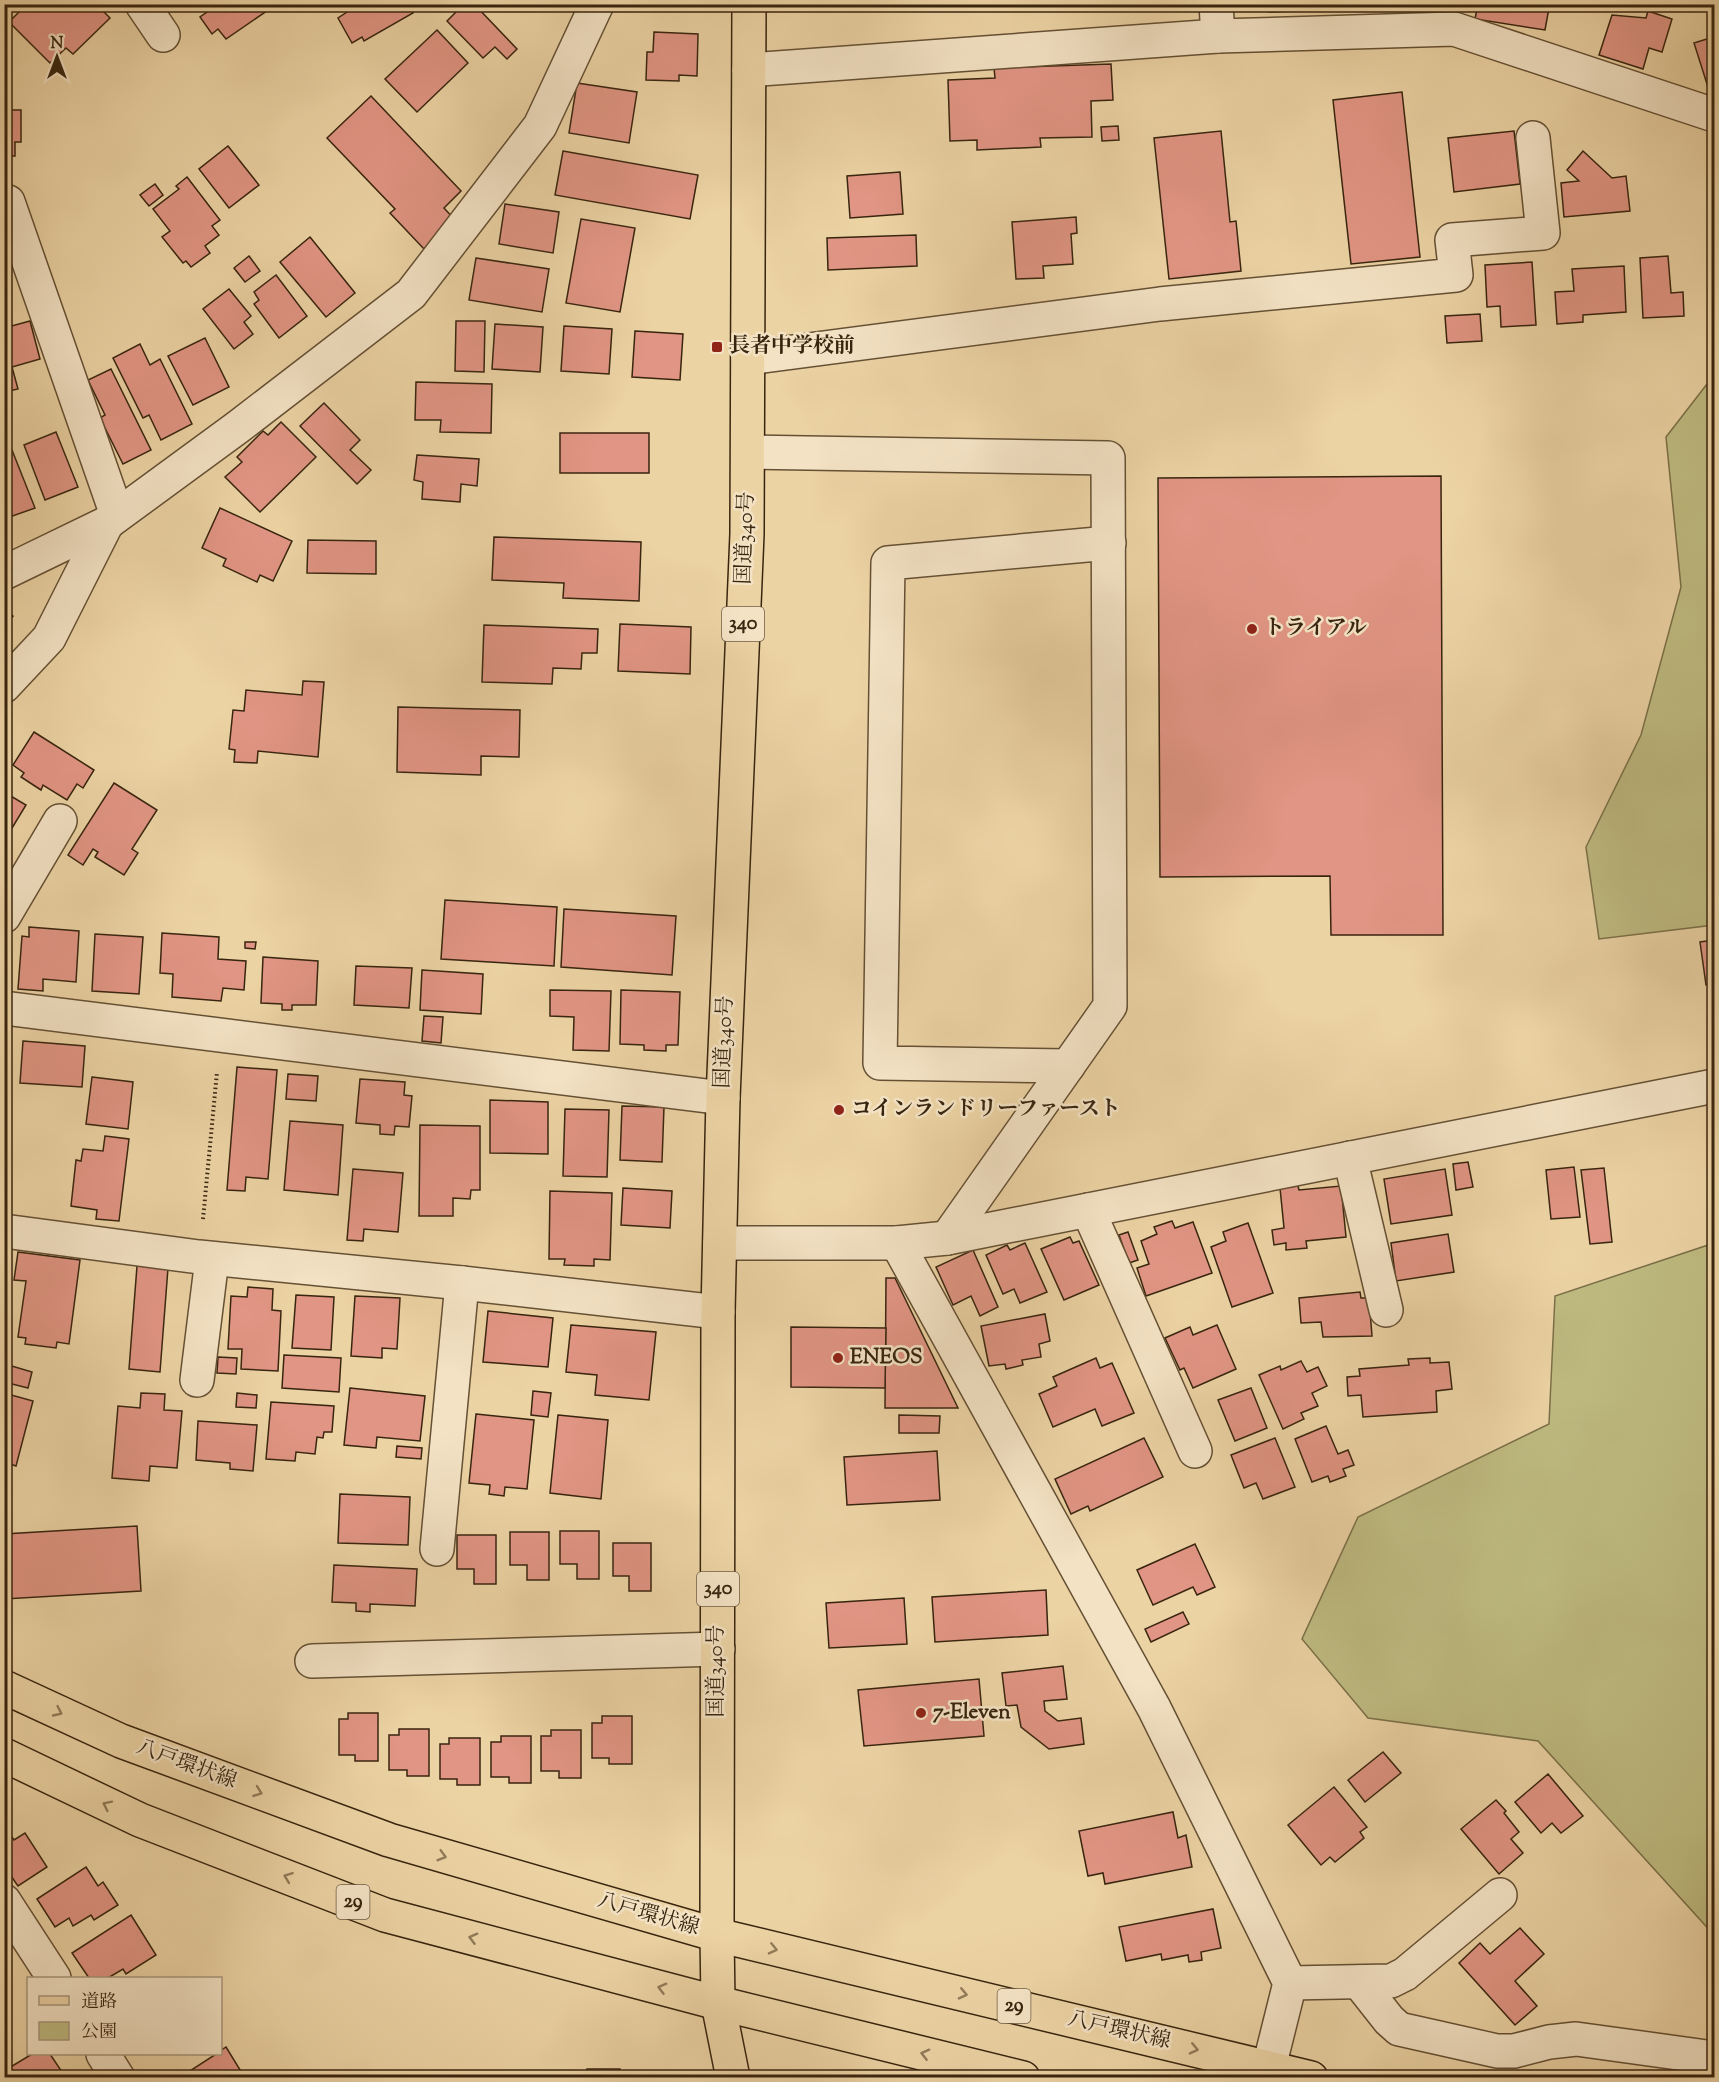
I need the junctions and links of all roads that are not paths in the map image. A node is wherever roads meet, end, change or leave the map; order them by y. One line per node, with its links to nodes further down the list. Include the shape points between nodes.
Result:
1 (142, 4): 6 (street)
2 (597, 4): 13 (street, via 540,126 411,294)
3 (749, 4): 7 (main road, 国道340号 / 340)
4 (1455, 17): 5 (street); 8 (street)
5 (1217, 20): 7 (street)
6 (163, 34)
7 (749, 70): 11 (main road, 国道340号 / 340)
8 (1714, 115)
9 (1533, 138): 11 (street, via 1544,233 1452,240 1456,275 1160,304)
10 (8, 202): 13 (street)
11 (748, 358): 12 (main road, 国道340号 / 340)
12 (748, 452): 14 (street, via 1108,458); 22 (main road, 国道340号 / 340)
13 (112, 519): 15 (street); 16 (street, via 49,638)
14 (1109, 543): 20 (street, via 1110,1006); 20 (street, via 888,563 880,1063)
15 (4, 573)
16 (4, 686)
17 (60, 820): 18 (street)
18 (4, 916)
19 (4, 1008): 22 (street)
20 (1068, 1066): 26 (street)
21 (1714, 1086): 23 (street)
22 (723, 1098): 27 (main road, 国道340号 / 340)
23 (1350, 1158): 24 (street); 31 (street)
24 (1088, 1210): 26 (street); 34 (street)
25 (4, 1231): 29 (street)
26 (947, 1238): 28 (street)
27 (720, 1243): 28 (street); 32 (main road, 国道340号 / 340)
28 (897, 1243): 45 (street, via 1154,1708)
29 (206, 1258): 30 (street); 33 (street)
30 (462, 1283): 32 (street); 35 (street)
31 (1386, 1310)
32 (718, 1312): 36 (main road, 国道340号 / 340)
33 (197, 1380)
34 (1195, 1451)
35 (437, 1549)
36 (718, 1649): 37 (street); 42 (main road, 国道340号 / 340)
37 (312, 1662)
38 (4, 1687): 42 (main road, 八戸環状線 / 29, one-way to 42, via 121,1741 389,1840)
39 (4, 1755): 46 (main road, 29, one-way to 39, via 385,1914 140,1820)
40 (1500, 1895): 44 (street, via 1405,1974 1391,1981)
41 (4, 1901): 43 (street)
42 (717, 1935): 46 (main road, 国道340号 / 340); 49 (main road, 八戸環状線 / 29, one-way to 49)
43 (53, 1977)
44 (1359, 1982): 45 (street); 48 (street, via 1399,2029 1497,2051 1576,2039)
45 (1290, 1983): 49 (street)
46 (718, 2003): 51 (main road, 国道340号 / 340); 52 (main road, 29, one-way to 46)
47 (104, 2055): 50 (street)
48 (1714, 2058)
49 (1269, 2067): 53 (main road, 八戸環状線 / 29)
50 (118, 2078)
51 (733, 2078)
52 (1023, 2078)
53 (1311, 2078)

